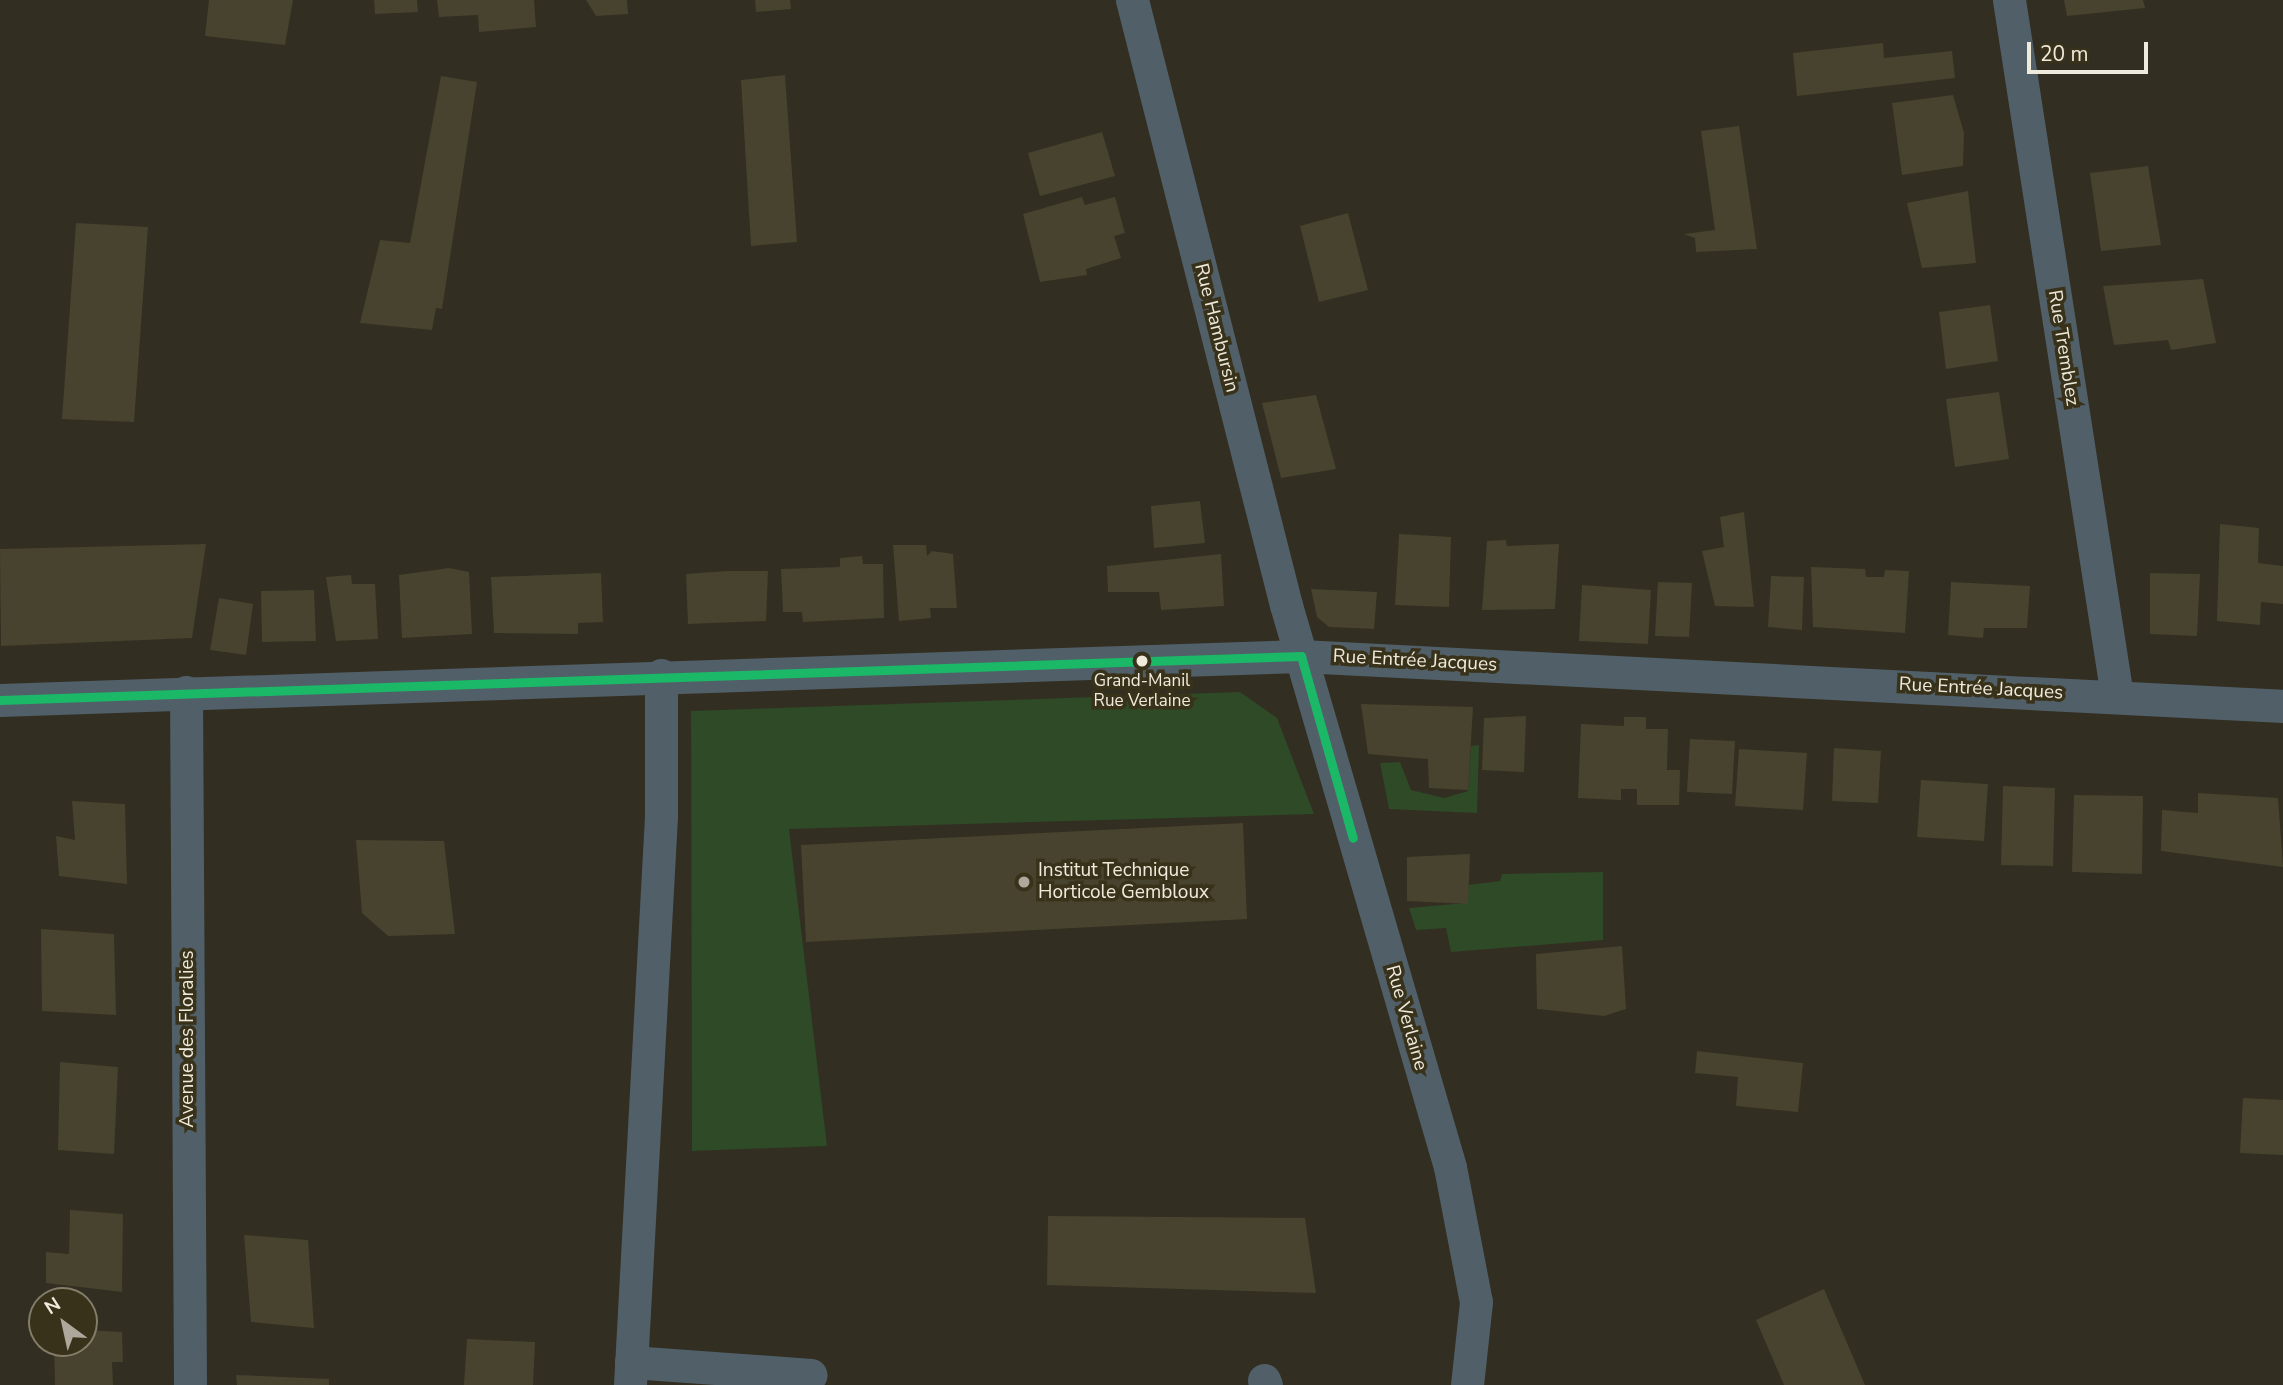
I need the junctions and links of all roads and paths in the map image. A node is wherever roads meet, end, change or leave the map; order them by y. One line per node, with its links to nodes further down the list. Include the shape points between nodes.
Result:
1 (1132, 0): 3 (street, Rue Hambursin)
2 (2009, 0): 6 (street, Rue Tremblez)
3 (1301, 656): 4 (street, Rue Entrée Jacques); 6 (street, Rue Entrée Jacques); 12 (street, Rue Verlaine, via 1450,1167 1476,1302)
4 (661, 676): 5 (street, Rue Entrée Jacques); 9 (street, via 661,817)
5 (186, 692): 7 (street, Rue Entrée Jacques); 11 (street, Avenue des Floralies)
6 (2117, 696): 8 (street, Rue Entrée Jacques)
7 (0, 701)
8 (2283, 706)
9 (630, 1373): 10 (street)
10 (811, 1375)
11 (190, 1385)
12 (1467, 1385)

